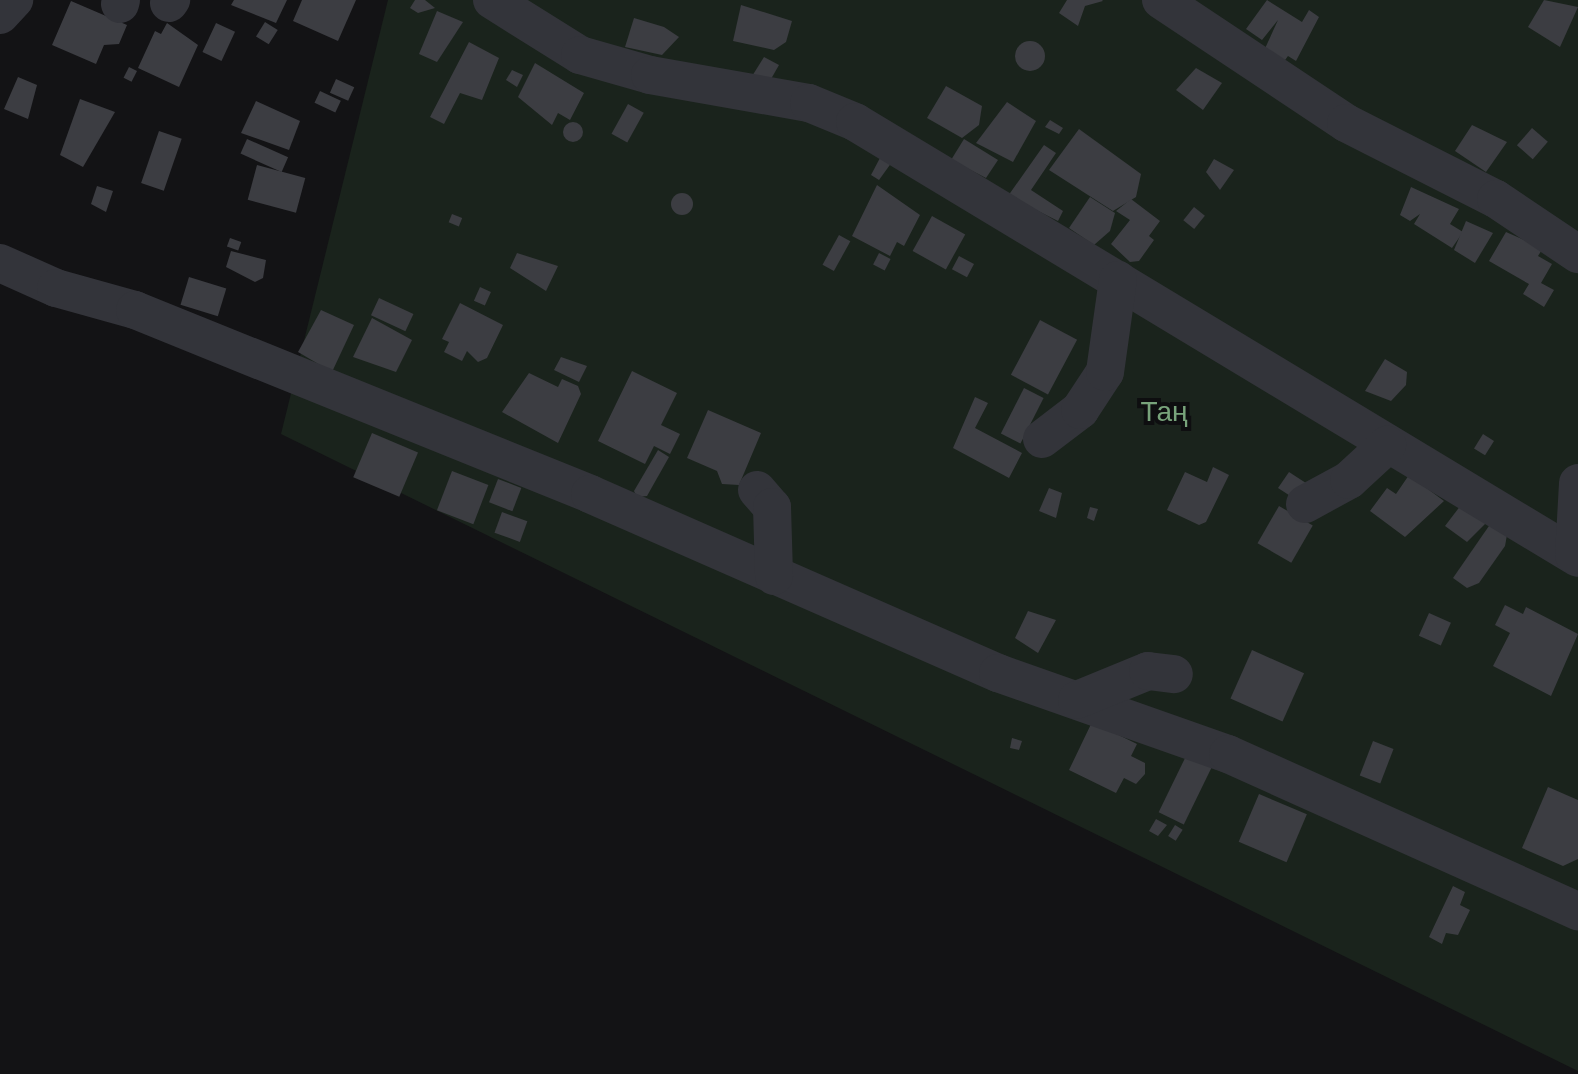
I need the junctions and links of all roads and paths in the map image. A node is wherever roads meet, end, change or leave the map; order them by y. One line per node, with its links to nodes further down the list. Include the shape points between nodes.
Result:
1 (14, 0): 4 (street)
2 (492, 0): 7 (street, via 580,55 838,114)
3 (1162, 0): 5 (street, via 1346,123 1496,200)
4 (0, 15)
5 (1578, 254)
6 (0, 264): 14 (street, via 135,310)
7 (1118, 280): 8 (street, via 1106,372 1080,410); 9 (street)
8 (1042, 439)
9 (1387, 445): 12 (street, via 1349,480); 13 (street)
10 (1578, 483): 13 (street)
11 (757, 490): 14 (street, via 772,507)
12 (1305, 504)
13 (1576, 557)
14 (774, 576): 16 (street)
15 (1174, 674): 16 (street, via 1148,671)
16 (1077, 700): 17 (street, via 1228,754)
17 (1578, 911)

